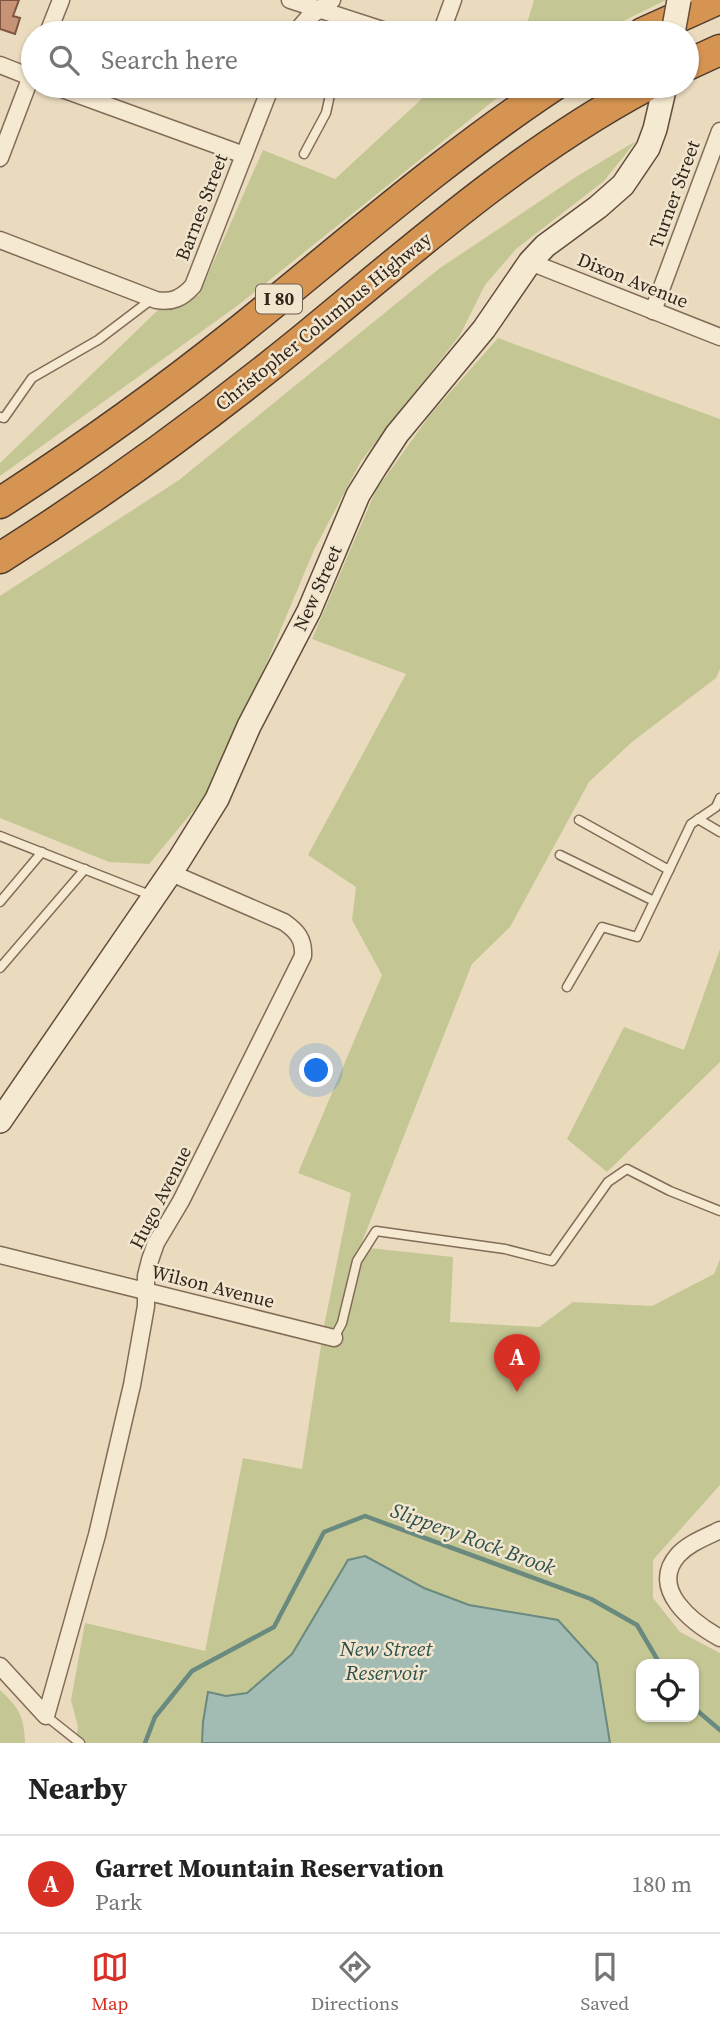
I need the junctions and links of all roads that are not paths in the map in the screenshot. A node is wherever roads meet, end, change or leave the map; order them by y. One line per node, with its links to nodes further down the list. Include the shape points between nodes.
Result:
1 (61, 0): 8 (street)
2 (290, 0): 7 (street)
3 (332, 0): 7 (street)
4 (453, 0): 11 (street)
5 (679, 0): 13 (street, bridge)
6 (716, 0): 12 (highway)
7 (318, 10): 9 (street); 10 (street)
8 (53, 21)
9 (307, 21)
10 (335, 21)
11 (445, 21)
12 (670, 21)
13 (675, 21)
14 (720, 50): 15 (highway)
15 (699, 60)
16 (0, 65): 17 (street)
17 (21, 72)
18 (23, 98): 28 (street)
19 (87, 98): 27 (street)
20 (266, 98): 27 (street, Barnes Street)
21 (331, 98): 26 (lane)
22 (535, 98): 36 (highway, I 80, via 435,171 172,383)
23 (625, 98): 37 (highway, Christopher Columbus Highway / I 80, via 530,157 209,413)
24 (662, 98): 31 (street, New Street, via 648,148 622,185)
25 (720, 131): 29 (street, Turner Street)
26 (304, 154)
27 (244, 155): 32 (street, Barnes Street, via 193,286 176,300)
28 (0, 158)
29 (715, 161): 33 (street, Turner Street)
30 (0, 240): 32 (street)
31 (530, 262): 33 (street, Dixon Avenue); 47 (street, New Street, via 484,329 397,434 364,485 218,799)
32 (146, 296): 35 (lane, via 97,340 32,378)
33 (653, 311): 34 (street, Dixon Avenue)
34 (720, 337)
35 (2, 417)
36 (0, 503)
37 (0, 558)
38 (720, 798): 39 (lane, via 716,807)
39 (698, 819): 41 (lane); 46 (lane, via 691,824)
40 (579, 820): 46 (lane)
41 (720, 832)
42 (0, 835): 43 (lane)
43 (42, 852): 45 (lane); 50 (lane)
44 (560, 855): 49 (lane)
45 (85, 869): 48 (lane); 51 (lane)
46 (669, 870): 49 (lane)
47 (171, 873): 48 (street, New Street); 56 (street, Hugo Avenue, via 284,922 300,937 303,956 156,1243)
48 (154, 897): 53 (street, New Street)
49 (654, 901): 52 (lane, via 637,937 602,927)
50 (0, 902)
51 (0, 968)
52 (567, 987)
53 (0, 1121)
54 (720, 1211): 57 (lane, via 626,1169 608,1182 552,1261 505,1249 376,1231 357,1261)
55 (0, 1255): 56 (street, Wilson Avenue)
56 (146, 1291): 57 (street, Wilson Avenue); 61 (street, Hugo Avenue, via 132,1385 97,1535)
57 (334, 1338)
58 (720, 1530): 59 (street, via 679,1554 668,1583 692,1621)
59 (720, 1638)
60 (0, 1666): 61 (street)
61 (46, 1716): 62 (lane)
62 (80, 1743)

